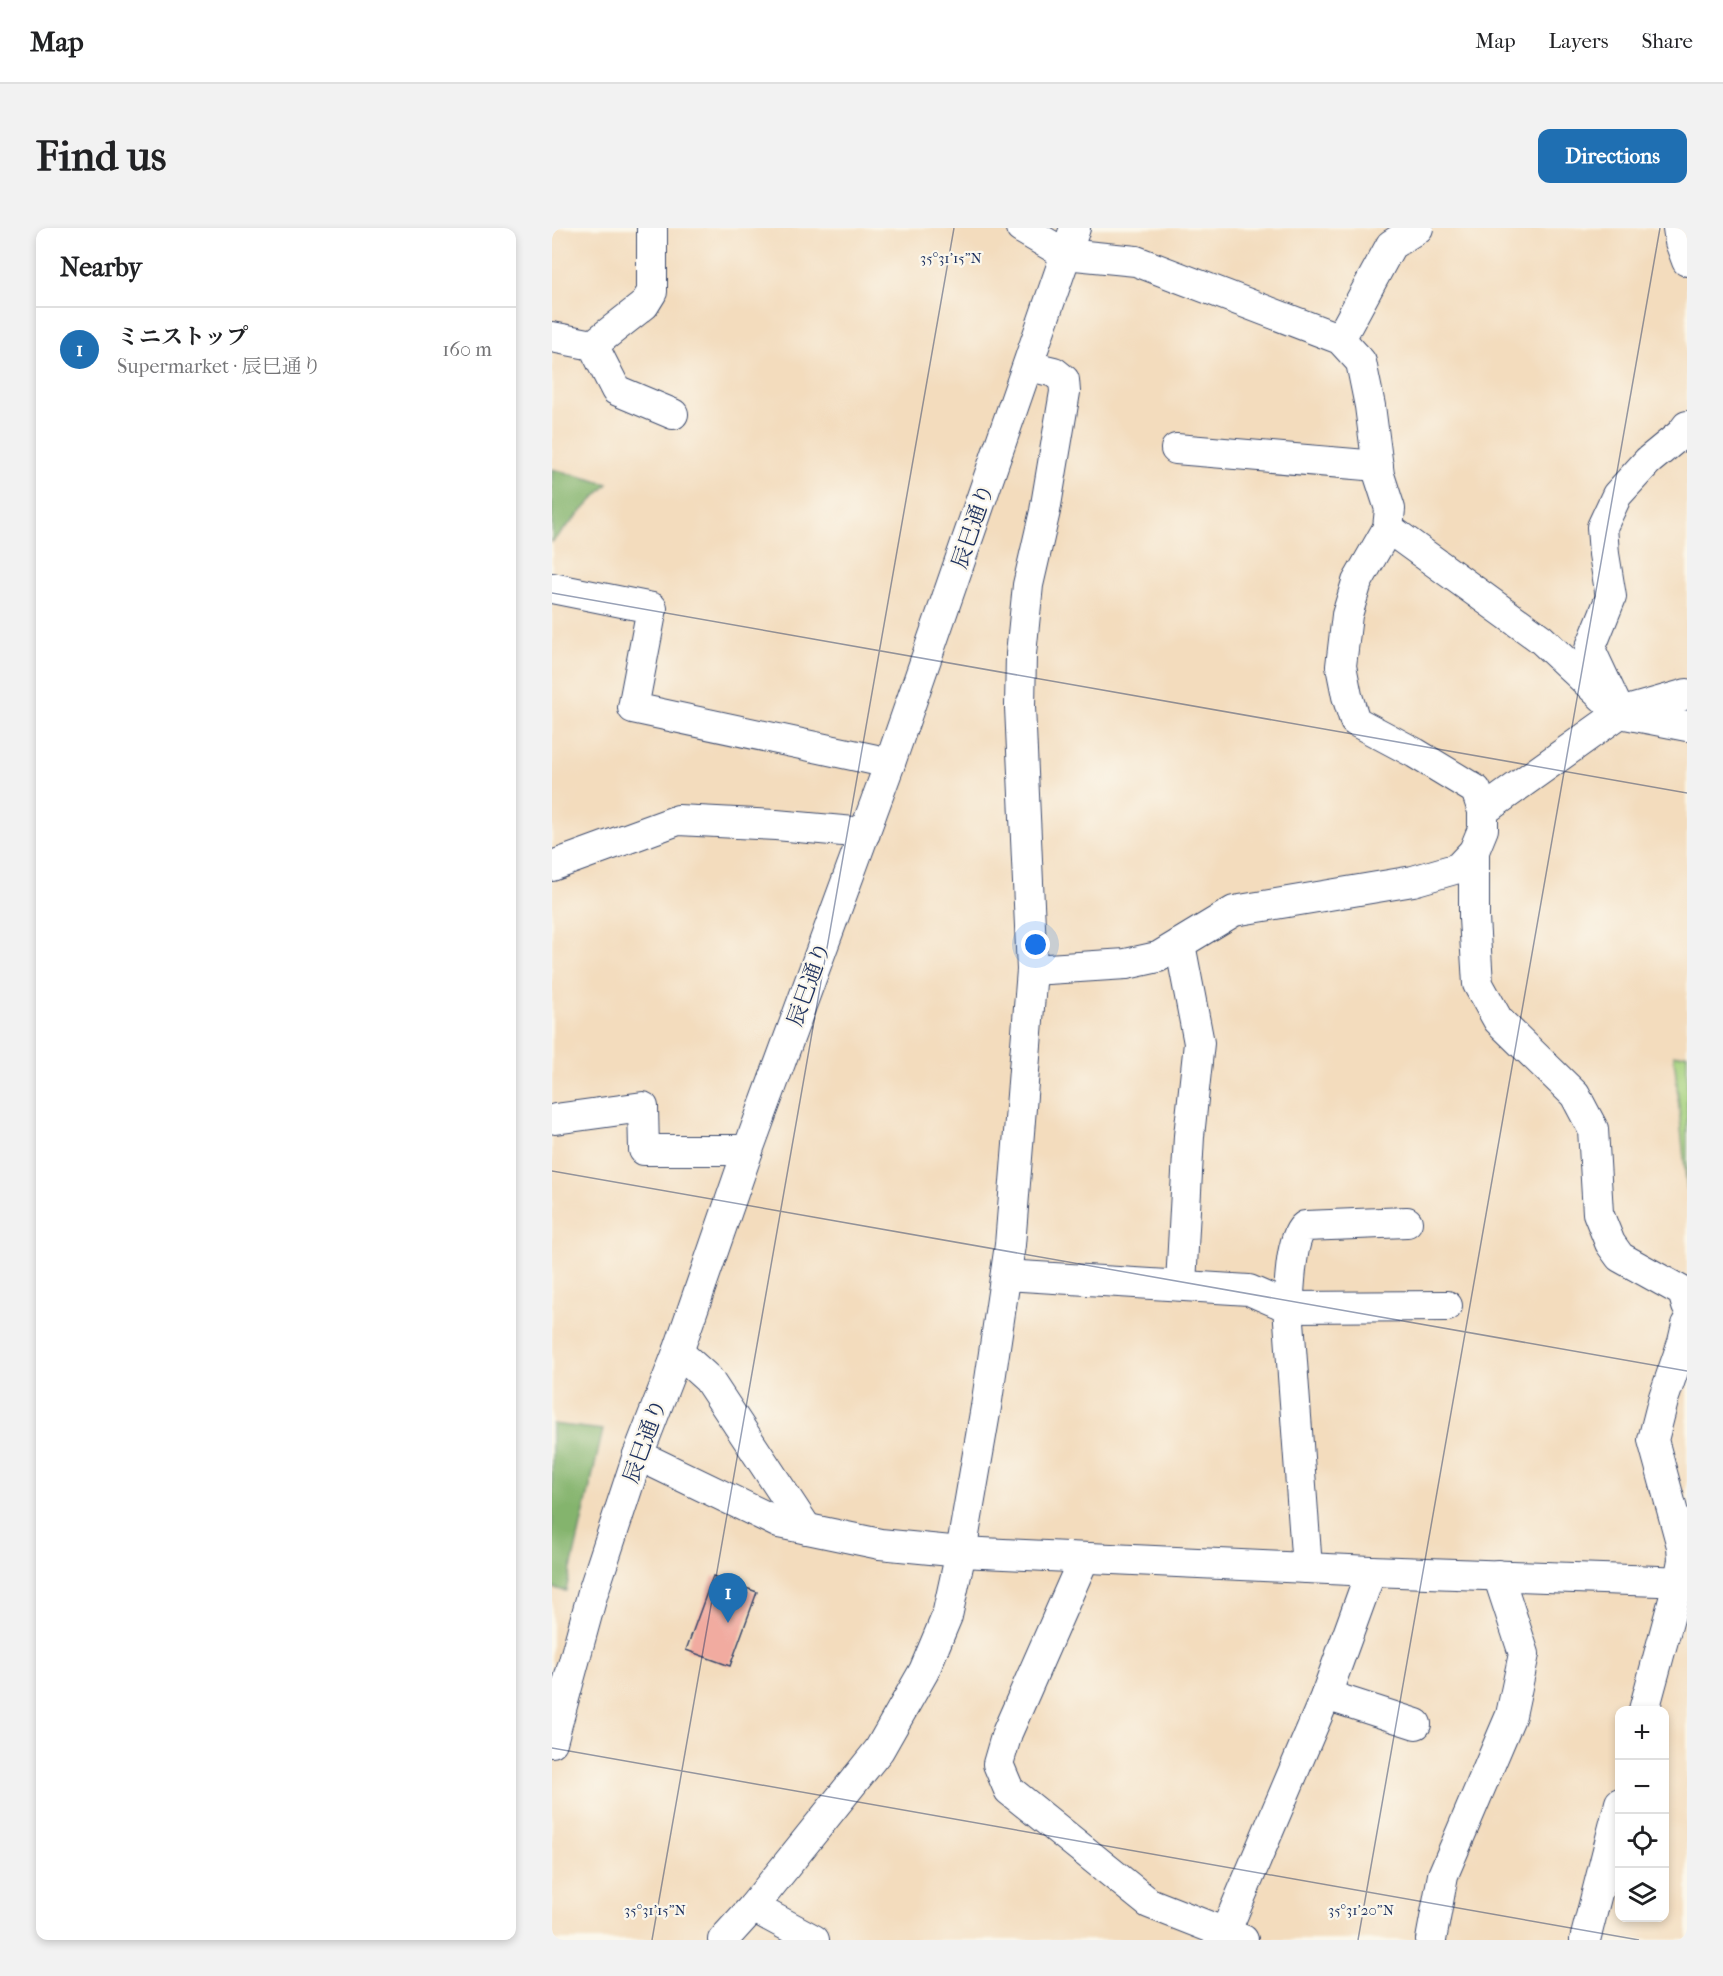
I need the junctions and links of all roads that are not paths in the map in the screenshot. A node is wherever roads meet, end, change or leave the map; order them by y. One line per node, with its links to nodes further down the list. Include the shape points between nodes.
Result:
1 (652, 228): 9 (street, via 652,292 644,305)
2 (1021, 228): 5 (street)
3 (1418, 228): 8 (street, via 1391,246)
4 (1678, 228): 6 (street)
5 (1070, 241): 8 (street, via 1136,261); 10 (street, 辰巳通り)
6 (1687, 261)
7 (552, 337): 9 (street)
8 (1340, 339): 14 (street, via 1361,362)
9 (593, 345): 11 (street, via 616,390)
10 (1029, 366): 20 (street, 辰巳通り); 26 (street, via 1054,372 1064,380 1065,392 1028,585 1021,654)
11 (673, 414)
12 (1687, 426): 18 (street, via 1648,460 1617,495 1602,527 1611,597 1590,649)
13 (1176, 449): 14 (street)
14 (1378, 466): 15 (street, via 1390,509)
15 (1388, 528): 18 (street, via 1541,639); 21 (street, via 1357,582 1347,615 1341,666 1354,721 1476,790)
16 (552, 588): 20 (street, via 652,608 633,708)
17 (1687, 694): 18 (street)
18 (1620, 713): 19 (street); 21 (street)
19 (1687, 726)
20 (890, 763): 22 (street, 辰巳通り)
21 (1483, 812): 23 (street, via 1483,829)
22 (865, 833): 24 (street, via 678,820); 28 (street, 辰巳通り)
23 (1474, 851): 25 (street, via 1458,868 1413,881 1234,911); 32 (street, via 1478,984 1498,1020 1575,1095 1593,1129 1598,1213 1610,1243 1620,1257)
24 (552, 866)
25 (1180, 944): 26 (street, via 1158,957 1125,964); 31 (street, via 1199,1043 1189,1136)
26 (1032, 970): 30 (street)
27 (555, 1119): 28 (street, via 643,1107 644,1150)
28 (748, 1150): 36 (street, 辰巳通り)
29 (1407, 1222): 34 (street, via 1305,1226 1299,1230)
30 (1006, 1275): 31 (street); 39 (street)
31 (1181, 1284): 34 (street, via 1249,1290)
32 (1686, 1296)
33 (1447, 1306): 34 (street)
34 (1288, 1307): 41 (street)
35 (1687, 1325): 44 (street, via 1653,1440 1682,1546)
36 (678, 1352): 37 (street, 辰巳通り); 38 (street, via 708,1379)
37 (638, 1455): 38 (street, via 779,1524); 48 (street, 辰巳通り, via 593,1592)
38 (807, 1529): 39 (street, via 880,1544)
39 (961, 1552): 40 (street); 50 (street, via 947,1616 924,1671 879,1750)
40 (1084, 1558): 41 (street); 51 (street, via 1007,1733 998,1764 1010,1790 1149,1903)
41 (1307, 1568): 42 (street)
42 (1371, 1571): 43 (street); 45 (street)
43 (1498, 1575): 44 (street); 54 (street, via 1524,1654 1511,1715 1443,1875)
44 (1684, 1582): 46 (street)
45 (1326, 1695): 47 (street); 51 (street)
46 (1645, 1706)
47 (1416, 1724)
48 (552, 1742)
49 (1617, 1814): 55 (street)
50 (753, 1907): 52 (street); 53 (street)
51 (1234, 1936)
52 (723, 1940)
53 (814, 1940)
54 (1431, 1940)
55 (1585, 1940)

